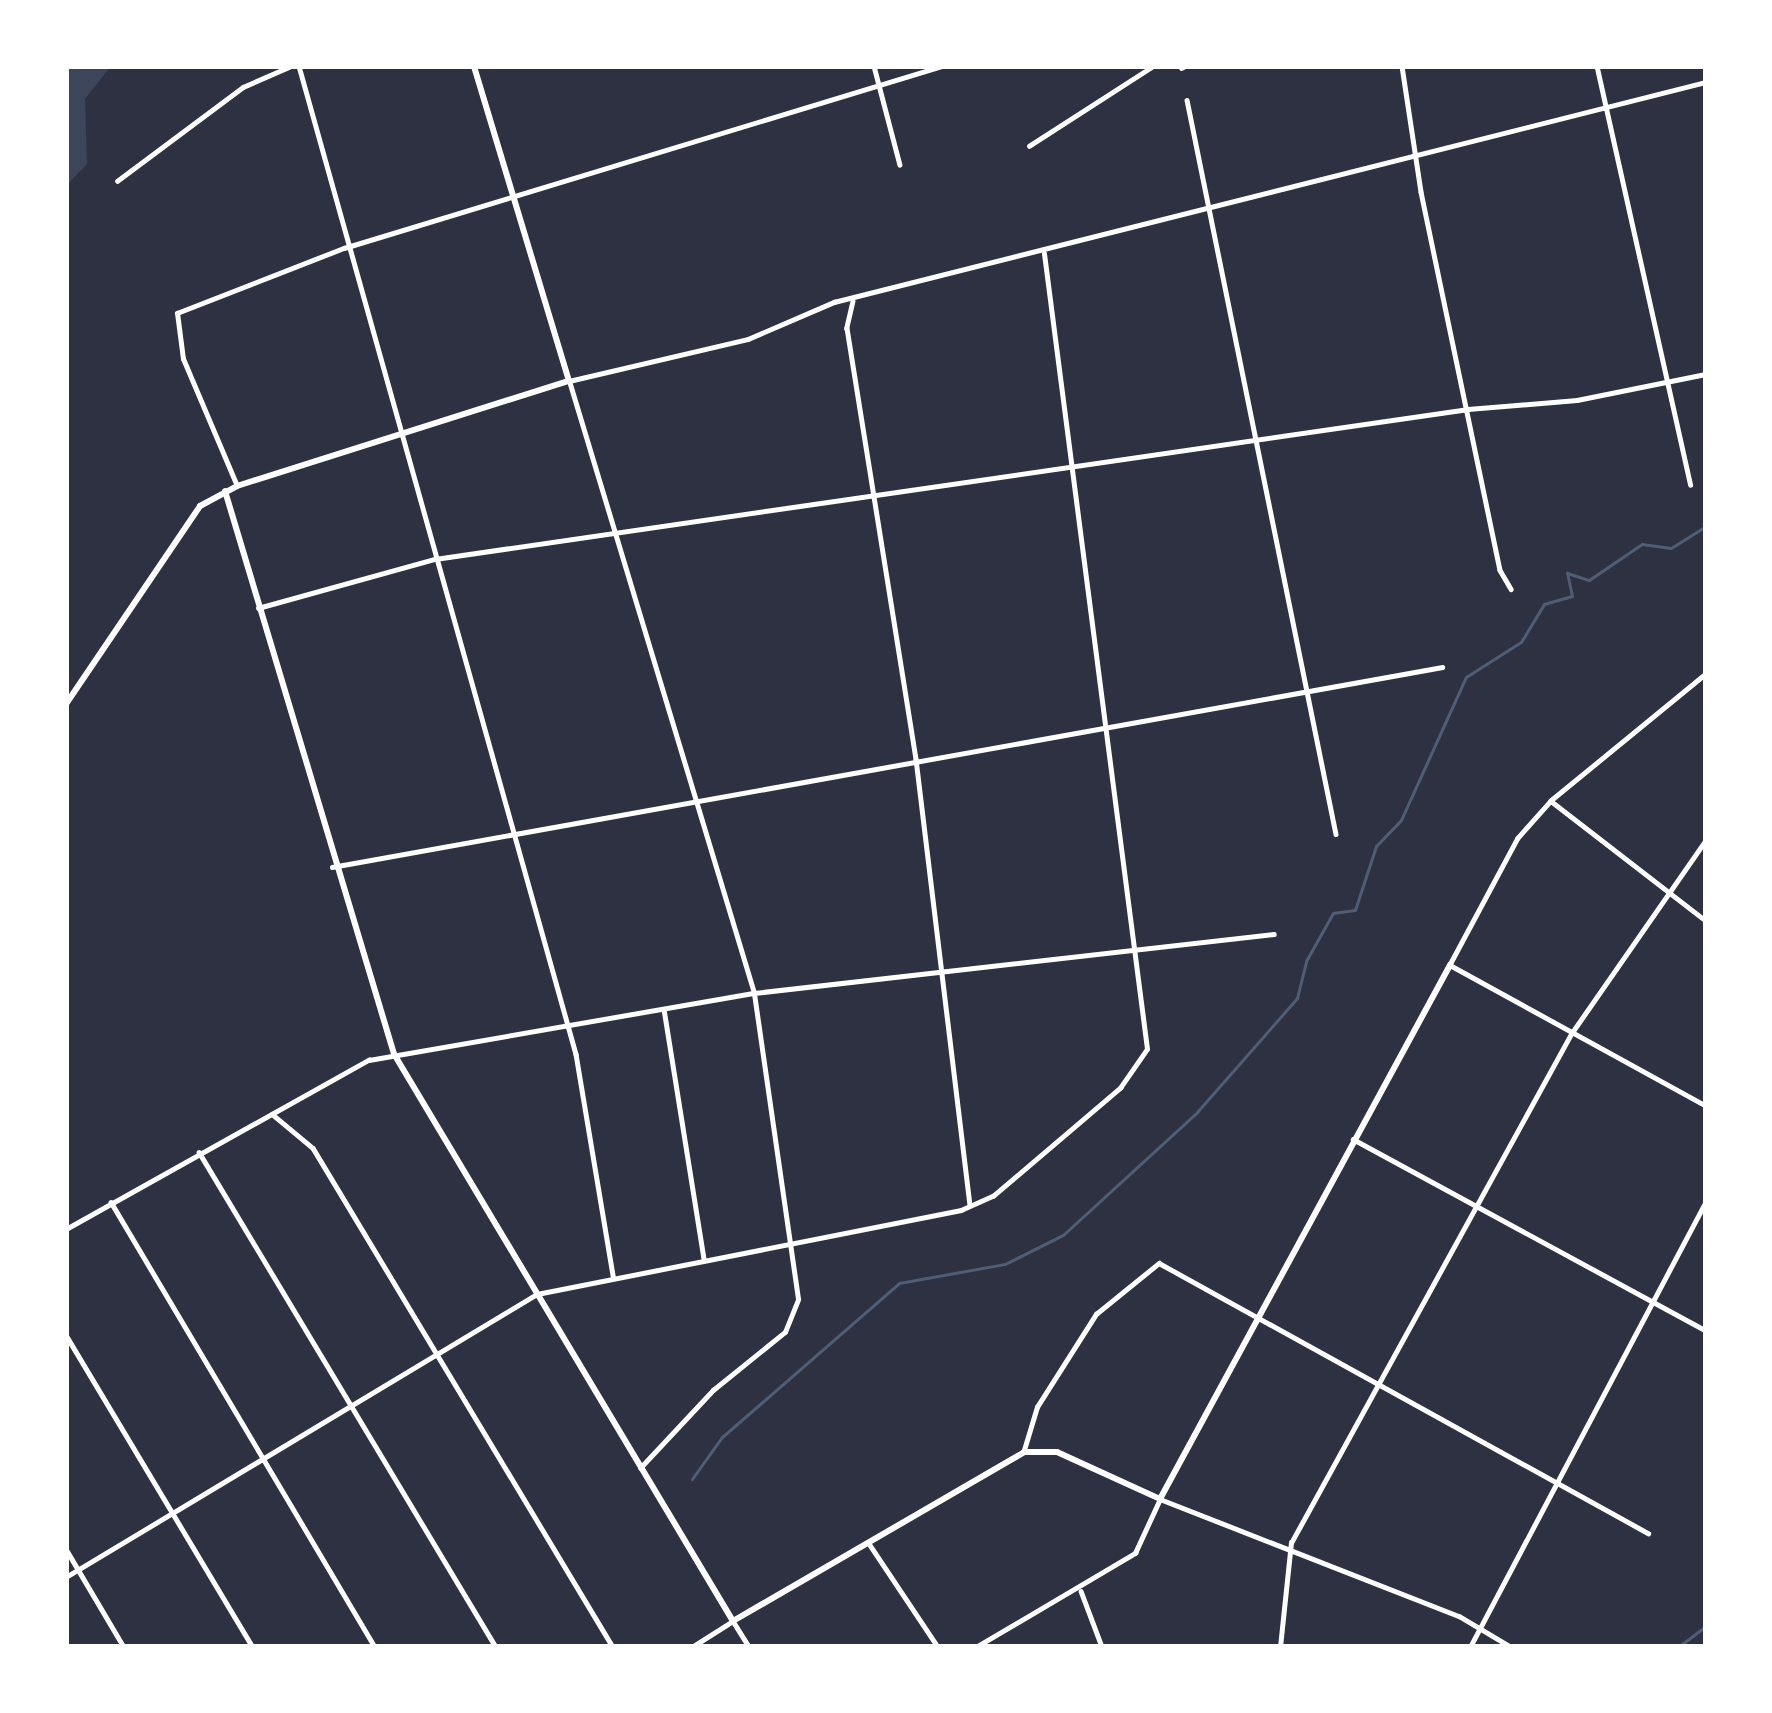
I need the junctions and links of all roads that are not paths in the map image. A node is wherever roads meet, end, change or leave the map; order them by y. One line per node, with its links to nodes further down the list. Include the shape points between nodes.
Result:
1 (295, 66): 15 (street, via 243,87); 18 (street)
2 (474, 66): 16 (street)
3 (874, 66): 9 (street)
4 (942, 66): 9 (street)
5 (1153, 66): 12 (street)
6 (1402, 66): 13 (street)
7 (1597, 66): 11 (street)
8 (1706, 82): 11 (street)
9 (879, 85): 14 (street); 16 (street)
10 (1187, 100): 17 (street)
11 (1609, 106): 13 (street); 23 (street)
12 (1030, 146)
13 (1417, 158): 17 (street); 24 (street)
14 (900, 165)
15 (117, 181)
16 (513, 198): 18 (street); 22 (street)
17 (1212, 204): 19 (street); 26 (street)
18 (344, 248): 25 (street); 29 (street, via 177,313 183,359)
19 (1044, 254): 20 (street); 27 (street)
20 (854, 301): 22 (street, via 748,339); 31 (street, via 847,328)
21 (1706, 374): 23 (street)
22 (568, 380): 25 (street); 32 (street)
23 (1671, 382): 24 (street); 28 (street)
24 (1468, 409): 26 (street); 34 (street, via 1500,570)
25 (397, 435): 29 (street); 33 (street)
26 (1257, 440): 27 (street); 38 (street)
27 (1067, 468): 31 (street); 40 (street)
28 (1691, 484)
29 (237, 486): 30 (street)
30 (225, 491): 35 (street); 39 (street, via 178,535)
31 (875, 498): 32 (street); 41 (street)
32 (616, 534): 33 (street); 42 (street)
33 (435, 559): 35 (street); 44 (street)
34 (1511, 589)
35 (258, 608): 47 (street)
36 (1442, 667): 38 (street)
37 (1706, 674): 43 (street)
38 (1308, 690): 40 (street); 45 (street)
39 (66, 704)
40 (1102, 725): 41 (street); 51 (street)
41 (916, 759): 42 (street); 53 (street)
42 (699, 798): 44 (street); 54 (street)
43 (1551, 801): 48 (street); 52 (street, via 1518,838)
44 (515, 830): 47 (street); 56 (street)
45 (1336, 834)
46 (1706, 840): 48 (street)
47 (332, 867): 58 (street)
48 (1666, 892): 49 (street); 57 (street)
49 (1706, 921)
50 (1274, 934): 51 (street)
51 (1135, 950): 53 (street); 65 (street, via 1147,1049 1120,1088 1046,1154)
52 (1450, 964): 57 (street); 61 (street)
53 (943, 972): 54 (street); 65 (street)
54 (754, 993): 55 (street); 68 (street)
55 (663, 1007): 56 (street); 69 (street)
56 (568, 1026): 58 (street); 70 (street)
57 (1571, 1034): 59 (street); 66 (street)
58 (394, 1054): 60 (street); 71 (street)
59 (1706, 1106)
60 (272, 1114): 62 (street); 76 (street, via 313,1148)
61 (1353, 1139): 66 (street); 73 (street)
62 (199, 1152): 64 (street); 78 (street)
63 (1706, 1201): 72 (street)
64 (112, 1202): 67 (street); 80 (street)
65 (970, 1205): 68 (street)
66 (1478, 1208): 72 (street); 77 (street)
67 (66, 1229)
68 (793, 1240): 69 (street); 81 (street, via 794,1319)
69 (704, 1258): 70 (street)
70 (613, 1276): 71 (street)
71 (537, 1294): 76 (street); 81 (street)
72 (1650, 1304): 74 (street); 82 (street)
73 (1255, 1315): 77 (street); 79 (street, via 1159,1263 1096,1315 1036,1406); 83 (street)
74 (1706, 1331)
75 (66, 1335): 84 (street)
76 (437, 1356): 78 (street); 98 (street)
77 (1381, 1383): 82 (street); 88 (street)
78 (351, 1408): 80 (street); 97 (street)
79 (1024, 1451): 83 (street, via 1058,1452); 86 (street)
80 (265, 1458): 84 (street); 96 (street)
81 (640, 1468): 92 (street)
82 (1557, 1481): 85 (street); 93 (street)
83 (1160, 1499): 88 (street); 91 (street, via 1135,1553)
84 (172, 1513): 89 (street); 95 (street)
85 (1648, 1533)
86 (870, 1545): 92 (street); 101 (street)
87 (66, 1549): 89 (street)
88 (1288, 1554): 93 (street, via 1459,1616); 104 (street)
89 (79, 1569): 90 (street); 94 (street)
90 (66, 1576)
91 (1080, 1588): 102 (street); 103 (street)
92 (733, 1621): 99 (street); 100 (street)
93 (1475, 1630): 105 (street); 106 (street)
94 (124, 1647)
95 (253, 1647)
96 (375, 1647)
97 (496, 1647)
98 (613, 1647)
99 (692, 1647)
100 (749, 1647)
101 (938, 1647)
102 (976, 1647)
103 (1102, 1647)
104 (1280, 1647)
105 (1469, 1647)
106 (1511, 1647)

